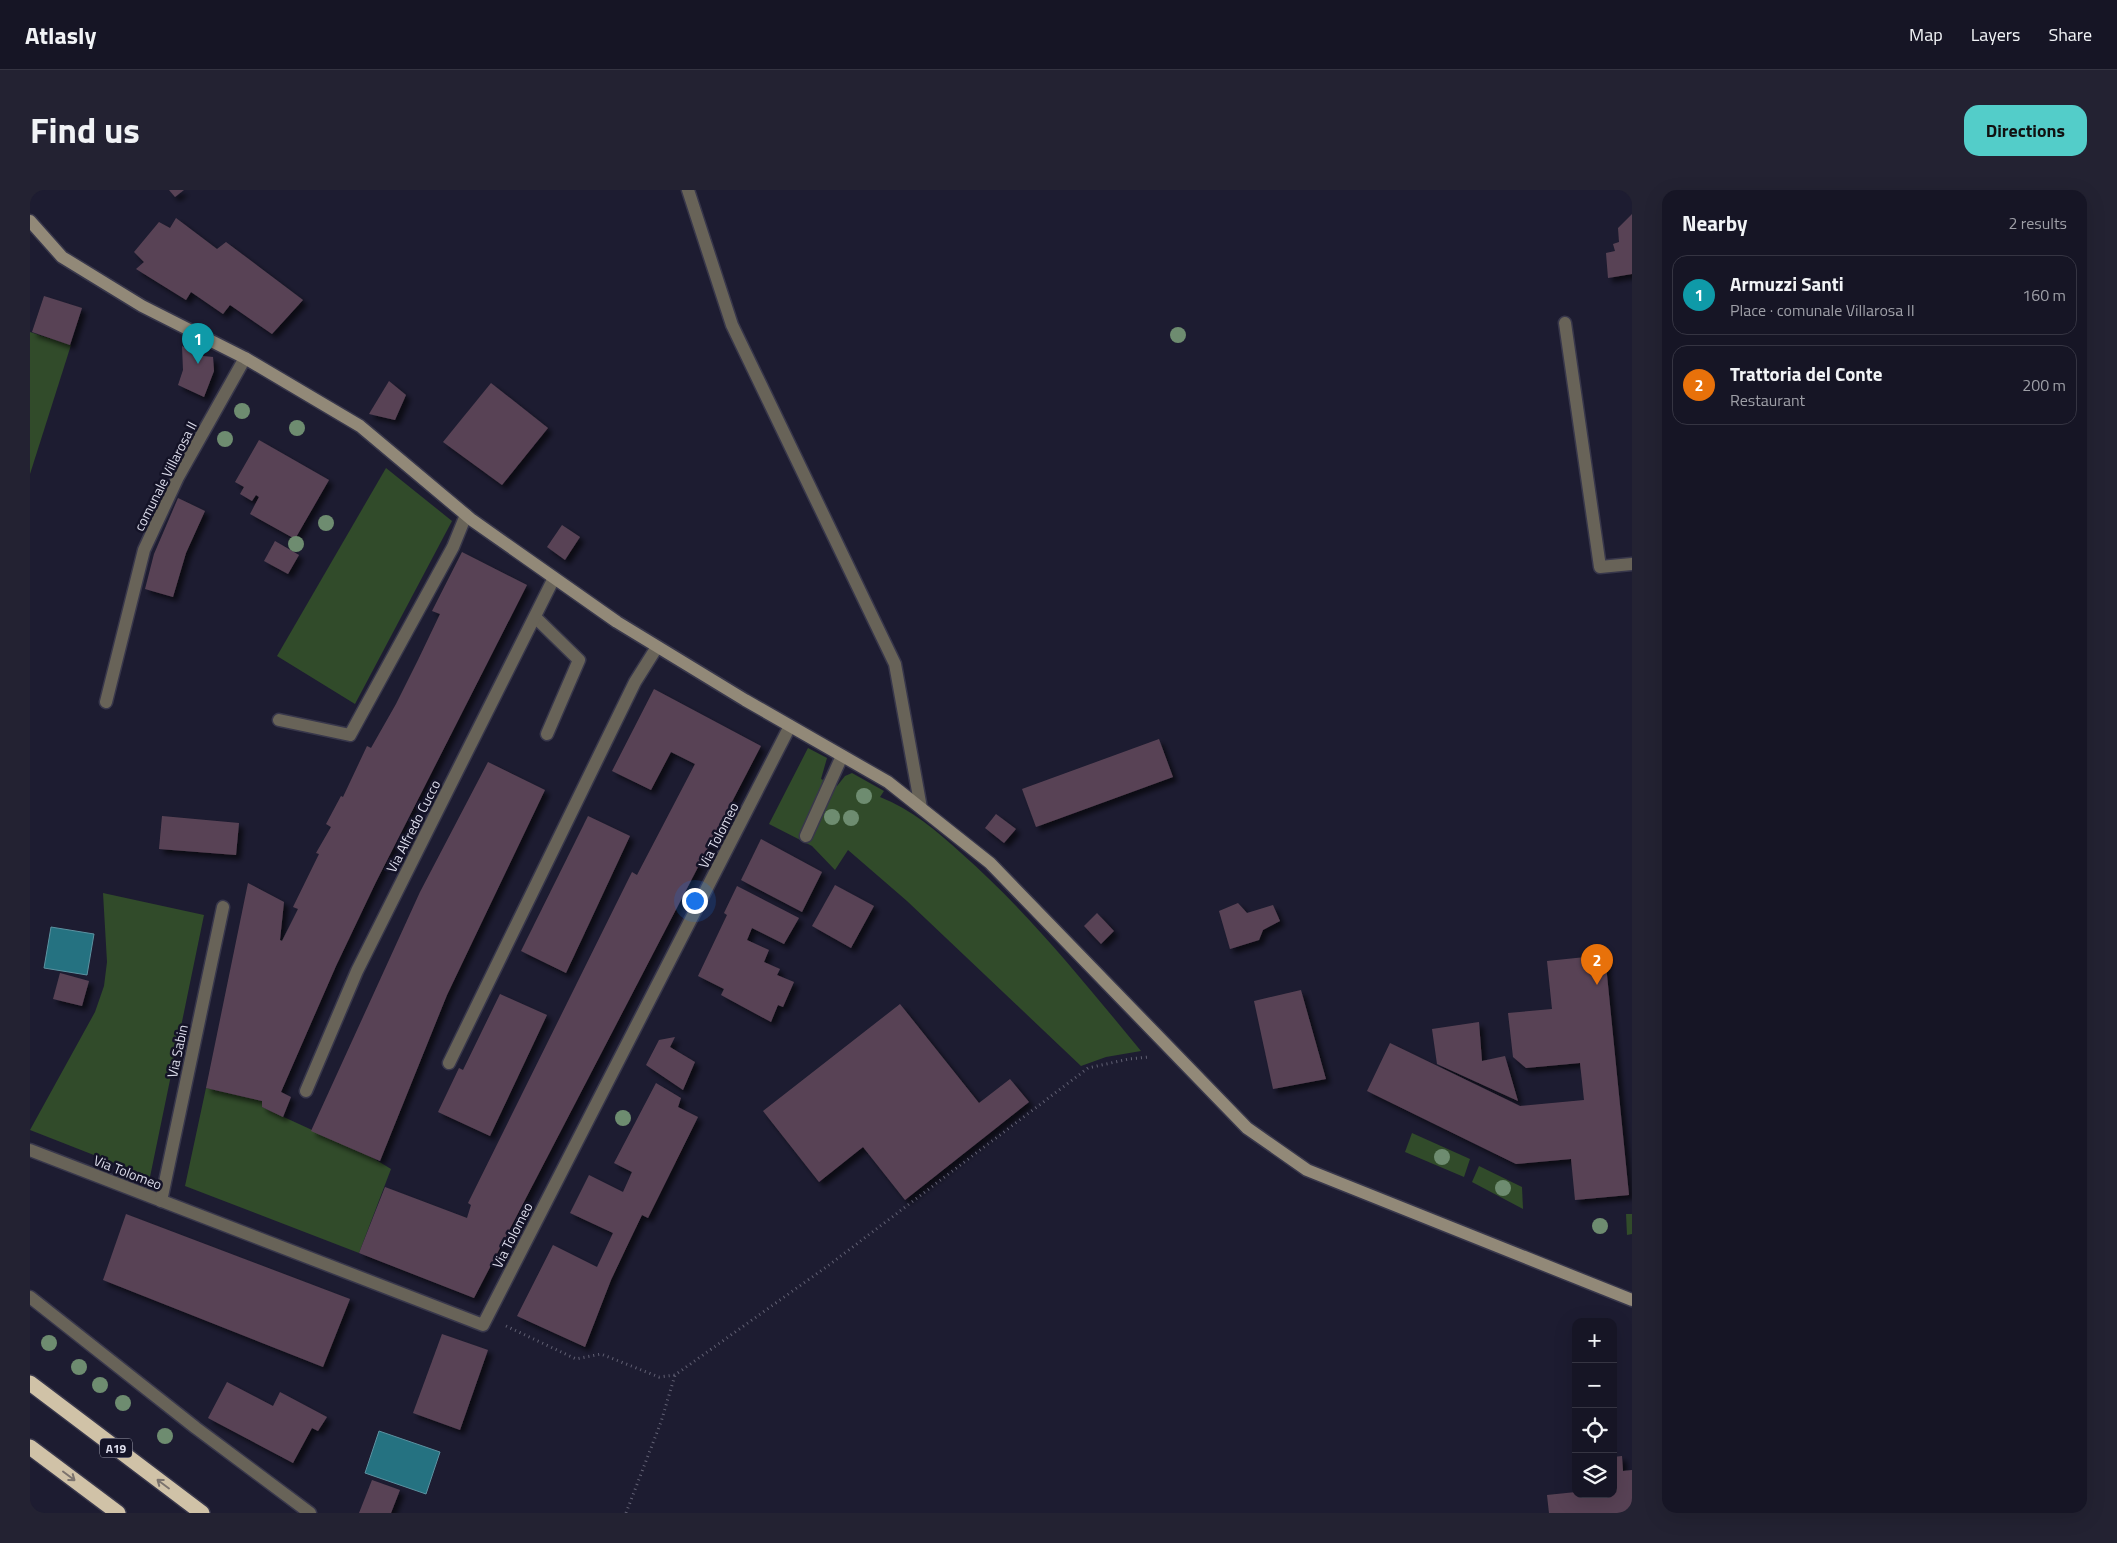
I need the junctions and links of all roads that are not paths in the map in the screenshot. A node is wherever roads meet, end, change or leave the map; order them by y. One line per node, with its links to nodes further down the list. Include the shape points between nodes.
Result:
1 (688, 190): 15 (street, via 732,325 895,664)
2 (30, 222): 4 (street, via 62,257 142,306)
3 (1565, 323): 6 (street, via 1600,567)
4 (245, 358): 5 (street, via 360,426); 10 (street, comunale Villarosa II, via 178,477 144,550)
5 (466, 515): 7 (street); 11 (street, via 453,546 350,735)
6 (1632, 564)
7 (554, 578): 8 (street, Via Alfredo Cucco); 9 (street)
8 (535, 617): 13 (street, via 579,660); 19 (street, Via Alfredo Cucco, via 357,971)
9 (657, 647): 12 (street); 18 (street, via 635,682)
10 (106, 702)
11 (279, 720)
12 (790, 726): 14 (street); 21 (street, Via Tolomeo, via 483,1325)
13 (546, 734)
14 (842, 756): 15 (street, via 888,782); 16 (street)
15 (921, 808): 23 (street, via 990,863 1247,1128 1307,1170)
16 (806, 836)
17 (223, 907): 21 (street, Via Sabin)
18 (450, 1063)
19 (306, 1091)
20 (30, 1150): 21 (street, Via Tolomeo)
21 (161, 1201)
22 (30, 1296): 28 (street, via 196,1428)
23 (1632, 1300)
24 (30, 1383): 27 (highway, A19, one-way to 24)
25 (30, 1447): 26 (highway, one-way to 26)
26 (118, 1513)
27 (202, 1513)
28 (310, 1513)

